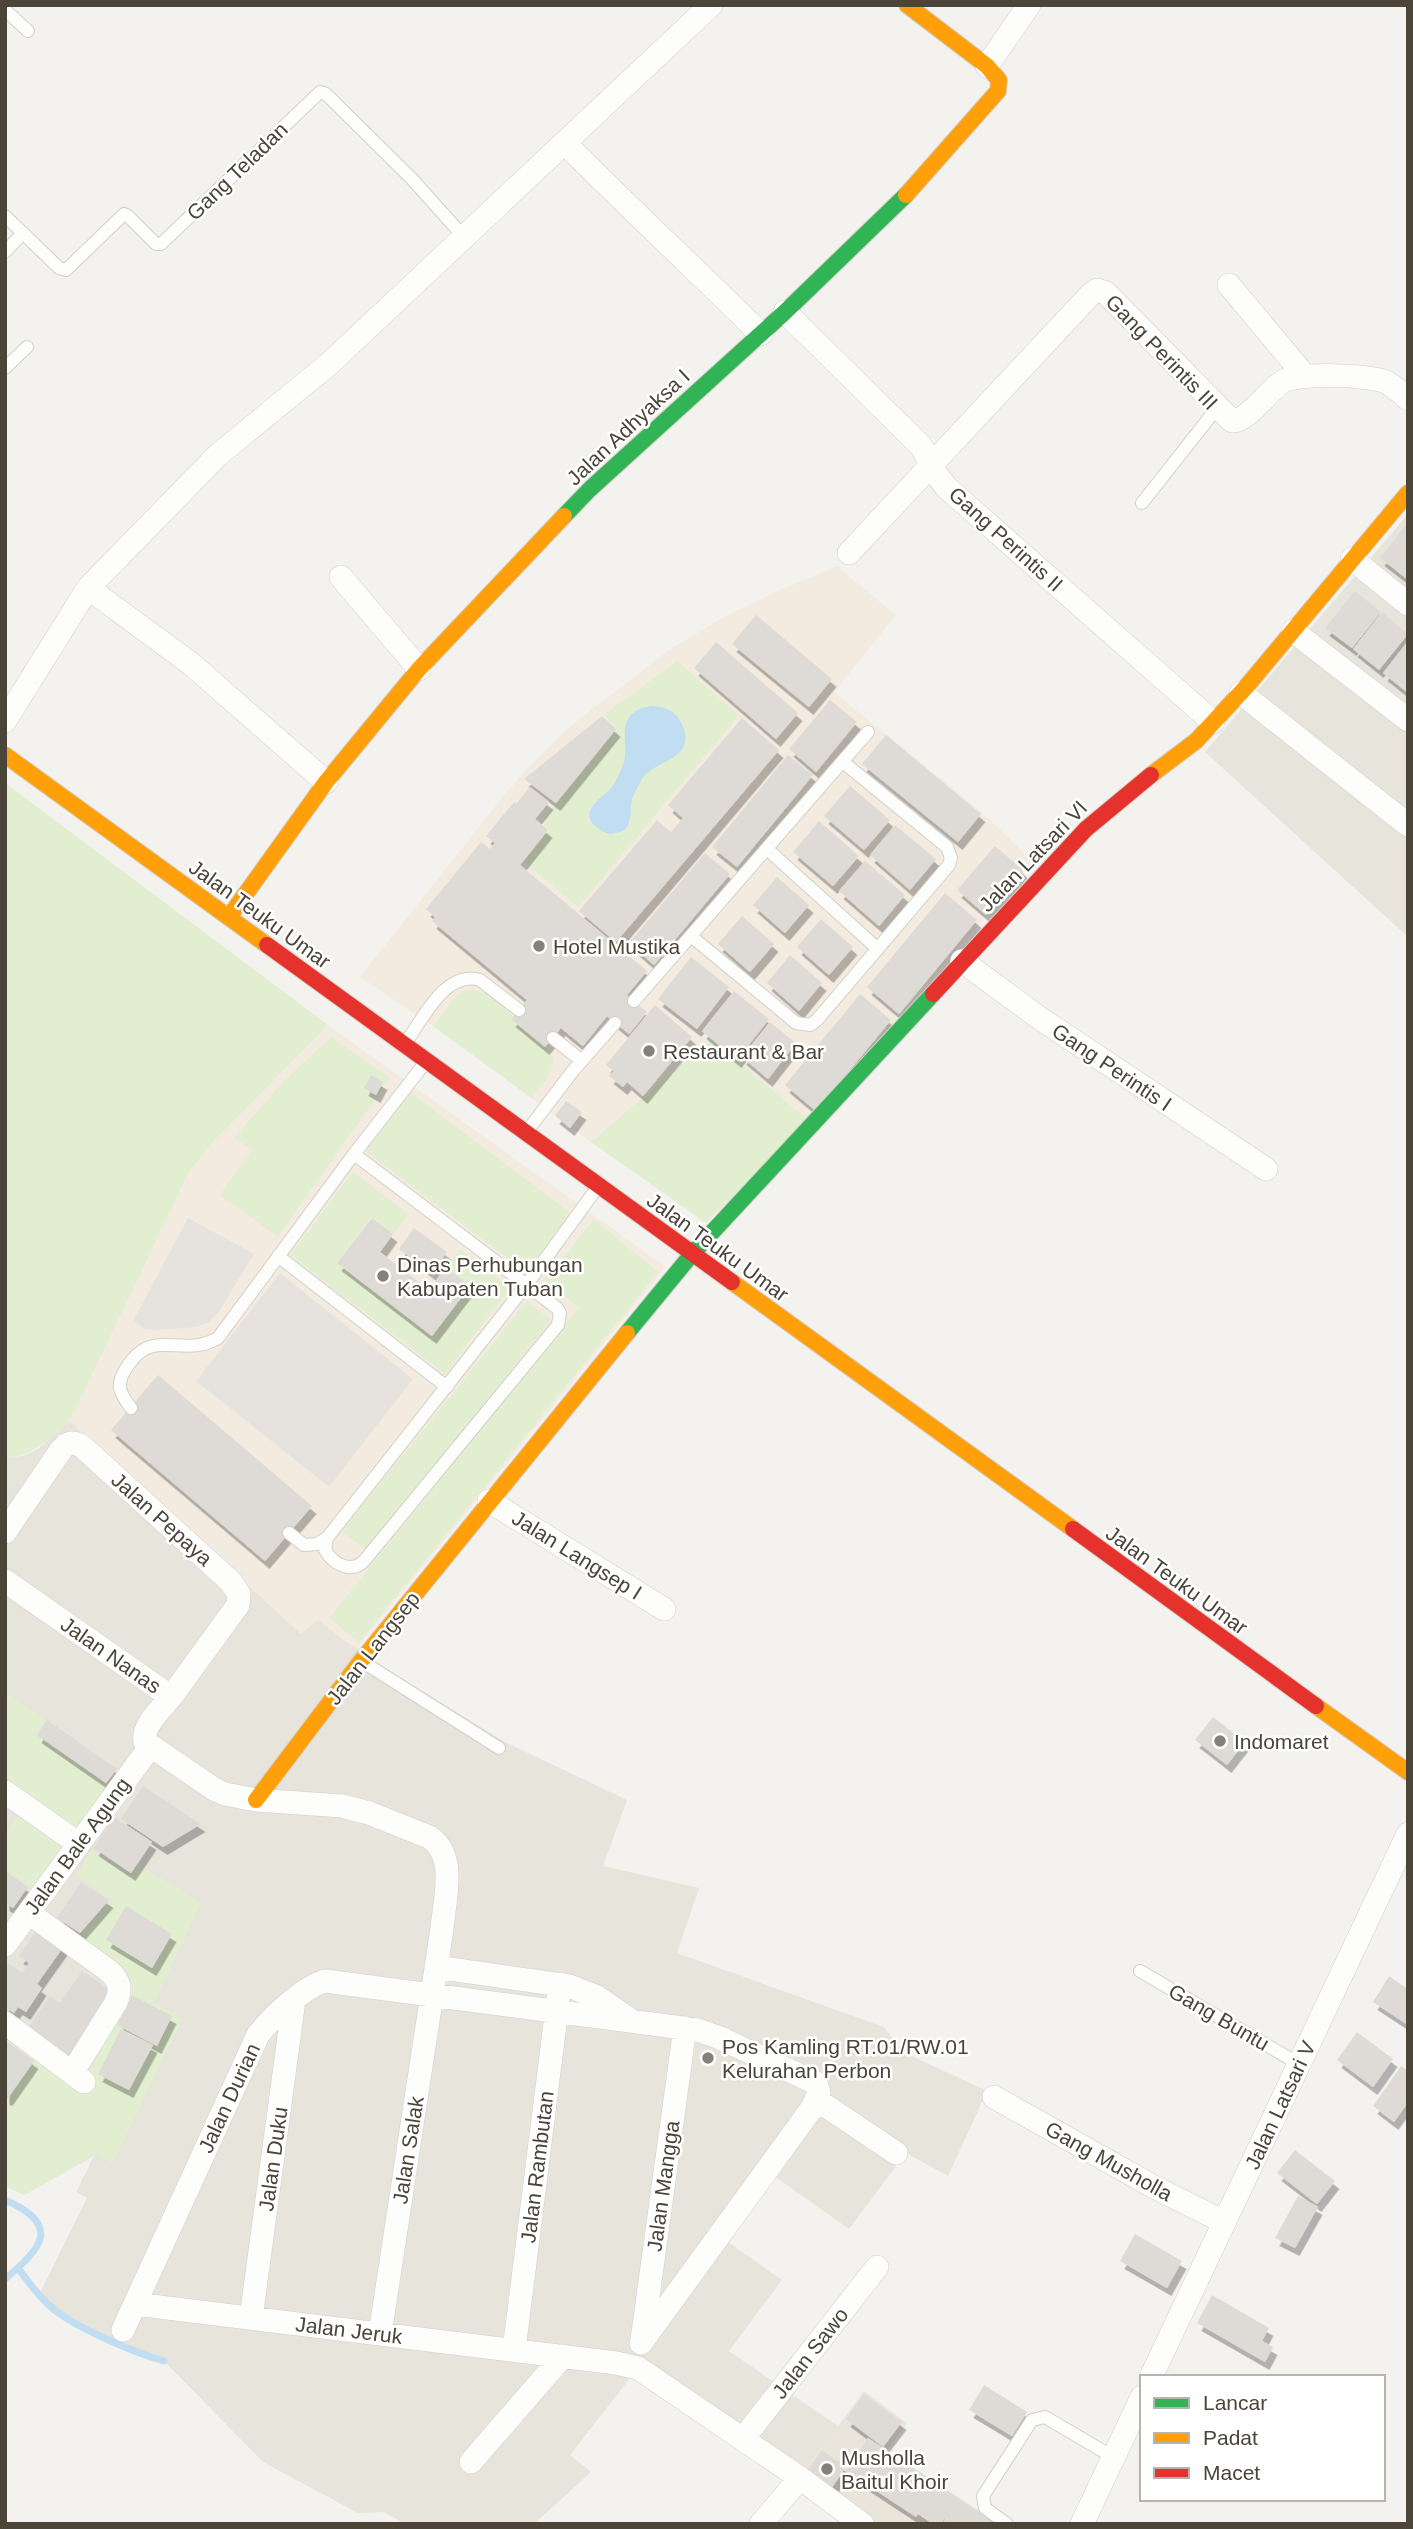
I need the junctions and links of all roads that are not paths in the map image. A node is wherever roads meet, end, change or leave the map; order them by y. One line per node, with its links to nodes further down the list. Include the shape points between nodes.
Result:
1 (711, 5): 7 (street)
2 (907, 5): 6 (main road)
3 (1029, 5): 6 (street)
4 (5, 10): 5 (lane)
5 (28, 31)
6 (987, 66): 13 (main road, Jalan Adhyaksa I, via 999,80 998,91 894,209)
7 (565, 143): 10 (street); 14 (street)
8 (5, 216): 9 (lane)
9 (23, 233): 10 (lane, Gang Teladan, via 64,271 124,215 161,244 321,92 359,124); 11 (lane)
10 (463, 236): 26 (street, via 329,364 218,455)
11 (5, 252)
12 (1229, 285): 17 (street)
13 (785, 312): 14 (main road, Jalan Adhyaksa I); 20 (street, Gang Perintis II, via 921,446)
14 (761, 334): 29 (main road, Jalan Adhyaksa I, via 590,489)
15 (27, 347): 16 (lane)
16 (5, 369)
17 (1305, 376): 18 (street, Gang Perintis III, via 1378,380); 19 (street, Gang Perintis III, via 1282,382 1237,422)
18 (1408, 399)
19 (1217, 408): 20 (street, Gang Perintis III, via 1100,290 1091,294); 22 (lane)
20 (932, 464): 23 (street); 33 (street, Gang Perintis II, via 947,488)
21 (1408, 493): 24 (main road, Jalan Latsari VI)
22 (1142, 503)
23 (849, 552)
24 (1352, 559): 27 (street); 28 (main road, Jalan Latsari VI)
25 (341, 577): 29 (street)
26 (88, 588): 32 (street); 37 (street, via 190,663)
27 (1408, 604)
28 (1293, 631): 30 (main road, Jalan Latsari VI); 31 (street)
29 (419, 669): 37 (main road, Jalan Adhyaksa I)
30 (1241, 693): 33 (main road, Jalan Latsari VI); 38 (street)
31 (1408, 720)
32 (5, 721)
33 (1213, 722): 43 (main road, Jalan Latsari VI, via 1178,756 1086,828)
34 (869, 732): 36 (lane)
35 (5, 755): 40 (main road, Jalan Teuku Umar)
36 (843, 762): 39 (lane); 42 (lane, via 950,852 949,865)
37 (326, 782): 40 (main road, Jalan Adhyaksa I)
38 (1408, 825)
39 (767, 849): 41 (lane); 42 (lane)
40 (229, 917): 48 (main road, Jalan Teuku Umar)
41 (691, 936): 42 (lane, via 802,1026 817,1020); 44 (lane)
42 (878, 949)
43 (962, 961): 53 (street, Gang Perintis I); 55 (main road, Jalan Latsari VI)
44 (634, 1001)
45 (519, 1010): 48 (lane, via 480,980 462,979 440,994)
46 (615, 1023): 50 (lane)
47 (553, 1038): 50 (lane)
48 (404, 1045): 49 (main road, Jalan Teuku Umar)
49 (426, 1061): 51 (main road, Jalan Teuku Umar); 52 (lane)
50 (582, 1061): 51 (lane)
51 (526, 1133): 54 (main road, Jalan Teuku Umar)
52 (354, 1154): 56 (lane); 57 (lane)
53 (1266, 1169)
54 (598, 1186): 55 (main road, Jalan Teuku Umar); 57 (lane)
55 (692, 1254): 60 (main road, Jalan Langsep); 70 (main road, Jalan Teuku Umar)
56 (278, 1256): 58 (lane); 59 (lane, via 218,1338 194,1347 148,1347 140,1352 120,1382)
57 (527, 1284): 58 (lane); 63 (lane, via 558,1308 558,1325 360,1565 342,1566 328,1556)
58 (447, 1387): 63 (lane)
59 (131, 1408)
60 (489, 1501): 65 (street, Jalan Langsep I); 66 (main road, Jalan Langsep)
61 (5, 1532): 67 (street, Jalan Pepaya, via 61,1450 74,1442 231,1582 239,1594 238,1605)
62 (289, 1533): 63 (lane, via 304,1545)
63 (327, 1538)
64 (5, 1581): 67 (street, Jalan Nanas)
65 (664, 1609)
66 (362, 1661): 69 (lane); 72 (main road, Jalan Langsep)
67 (171, 1697): 68 (street, Jalan Nanas, via 144,1733)
68 (150, 1747): 72 (street, via 214,1789); 74 (street, Jalan Bale Agung)
69 (499, 1748)
70 (1408, 1772)
71 (5, 1792): 74 (street)
72 (257, 1800): 77 (street, via 342,1806 436,1842 444,1853 447,1878)
73 (1408, 1834): 86 (street, Jalan Latsari V)
74 (79, 1844): 75 (street, Jalan Bale Agung)
75 (29, 1913): 76 (street, Jalan Bale Agung); 84 (street, via 108,1971 118,1980 120,1992 78,2078)
76 (5, 1945)
77 (436, 1967): 79 (street, Jalan Durian); 80 (street, Jalan Salak)
78 (1140, 1971): 86 (lane, Gang Buntu)
79 (560, 1984): 82 (street, Jalan Rambutan); 83 (street, Jalan Durian, via 597,1997)
80 (432, 1993): 81 (street, Jalan Durian, via 325,1981); 82 (street, Jalan Durian); 95 (street, Jalan Salak)
81 (294, 2000): 92 (street, Jalan Durian, via 254,2044); 93 (street, Jalan Duku)
82 (557, 2011): 83 (street, Jalan Durian); 97 (street, Jalan Rambutan)
83 (632, 2021): 85 (street, Jalan Durian)
84 (5, 2023)
85 (685, 2028): 88 (street, Jalan Durian, via 720,2038 811,2079 819,2087); 96 (street, Jalan Mangga)
86 (1299, 2064): 90 (street, Jalan Latsari V)
87 (994, 2096): 90 (street, Gang Musholla)
88 (817, 2100): 89 (street); 96 (street, Jalan Mangga)
89 (896, 2153)
90 (1224, 2222): 100 (street, Jalan Latsari V)
91 (877, 2267): 102 (street, Jalan Sawo)
92 (135, 2304): 93 (street, Jalan Jeruk); 94 (street, Jalan Durian)
93 (251, 2318): 95 (street, Jalan Jeruk)
94 (123, 2330)
95 (380, 2334): 97 (street, Jalan Jeruk)
96 (641, 2343): 99 (street, Jalan Mangga)
97 (514, 2350): 98 (street, Jalan Jeruk)
98 (562, 2356): 99 (street, Jalan Jeruk); 104 (street)
99 (638, 2368): 102 (street, Jalan Jeruk)
100 (1152, 2375)
101 (1140, 2401): 103 (street)
102 (743, 2439): 105 (street, Jalan Jeruk)
103 (1113, 2457): 106 (street); 109 (lane, via 1045,2417 1036,2417 983,2496 985,2508)
104 (471, 2462)
105 (800, 2478): 107 (street); 108 (street, Jalan Jeruk)
106 (1085, 2518)
107 (761, 2524)
108 (862, 2524)
109 (1007, 2524)

